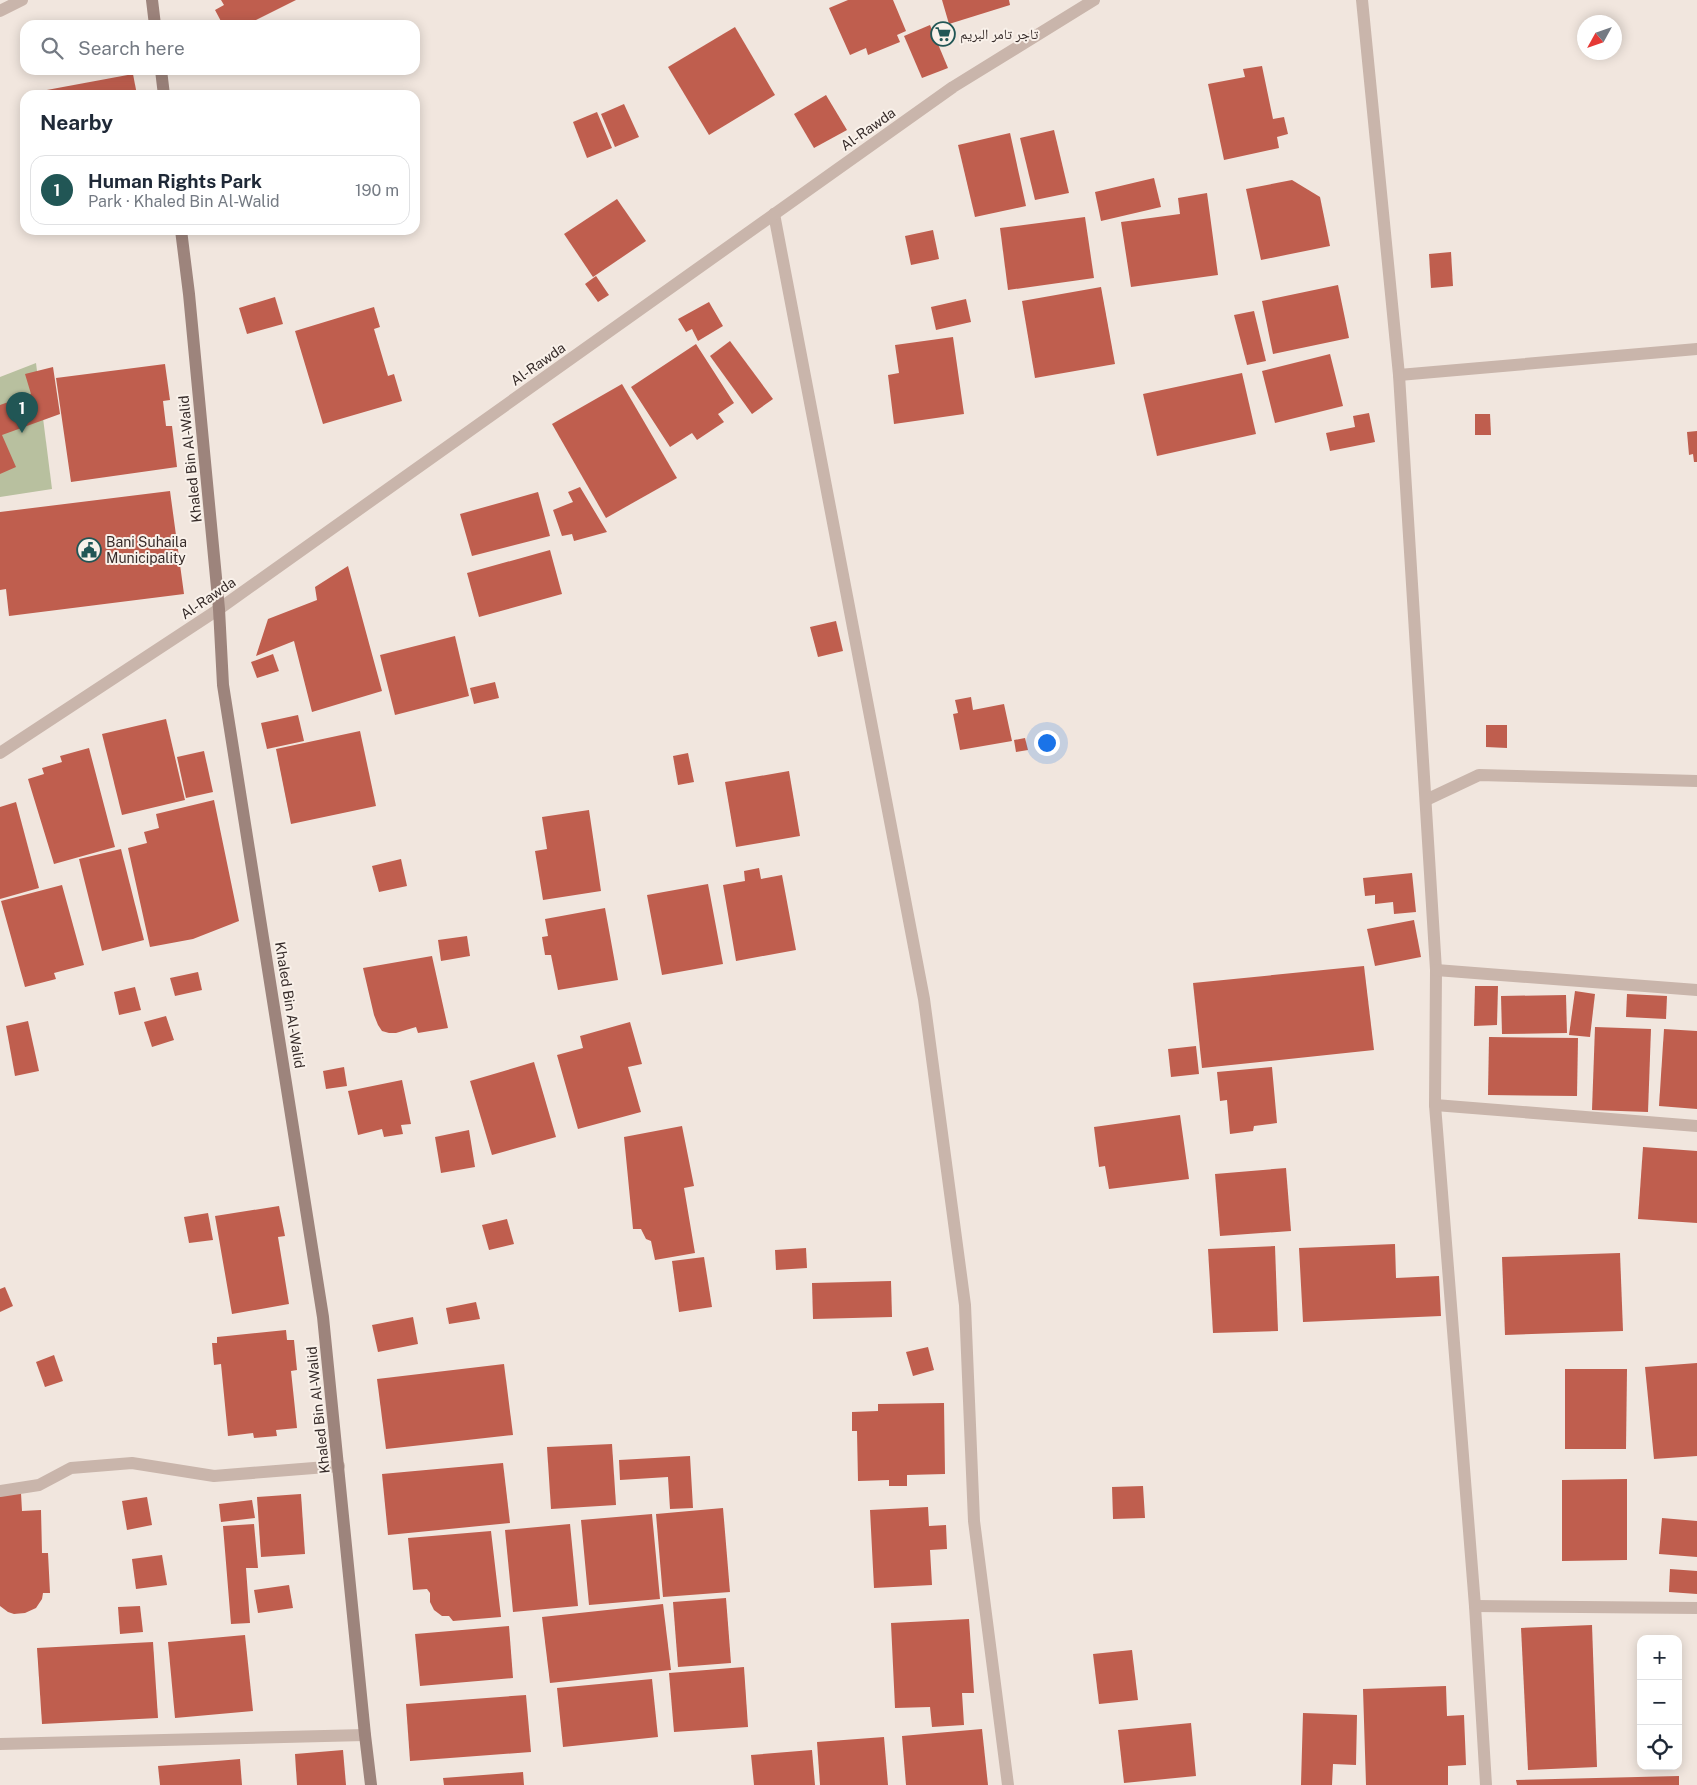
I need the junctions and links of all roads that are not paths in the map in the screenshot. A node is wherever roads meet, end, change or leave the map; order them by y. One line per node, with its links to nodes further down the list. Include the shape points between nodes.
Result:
1 (22, 0): 5 (street)
2 (152, 0): 6 (street)
3 (1094, 0): 9 (street, Al-Rawda, via 953,86)
4 (1362, 0): 12 (street)
5 (0, 11)
6 (154, 20)
7 (162, 75): 8 (street)
8 (163, 90)
9 (774, 214): 13 (street, Al-Rawda); 28 (street, via 924,999 965,1305 974,1521)
10 (181, 235): 13 (street, Khaled Bin Al-Walid)
11 (1697, 349): 12 (street)
12 (1399, 375): 16 (street)
13 (219, 609): 14 (street, Al-Rawda); 21 (street, Khaled Bin Al-Walid, via 223,685 320,1297)
14 (0, 753)
15 (1697, 781): 16 (street, via 1479,775)
16 (1426, 800): 17 (street)
17 (1436, 970): 18 (street); 19 (street)
18 (1697, 990)
19 (1435, 1105): 20 (street); 23 (street)
20 (1697, 1126)
21 (339, 1466): 22 (street, via 214,1476 132,1463 71,1468 39,1485); 25 (street, Khaled Bin Al-Walid)
22 (0, 1492)
23 (1475, 1606): 24 (street); 29 (street)
24 (1697, 1608)
25 (365, 1735): 26 (street); 27 (street, Khaled Bin Al-Walid)
26 (0, 1744)
27 (371, 1785)
28 (1008, 1785)
29 (1486, 1785)

